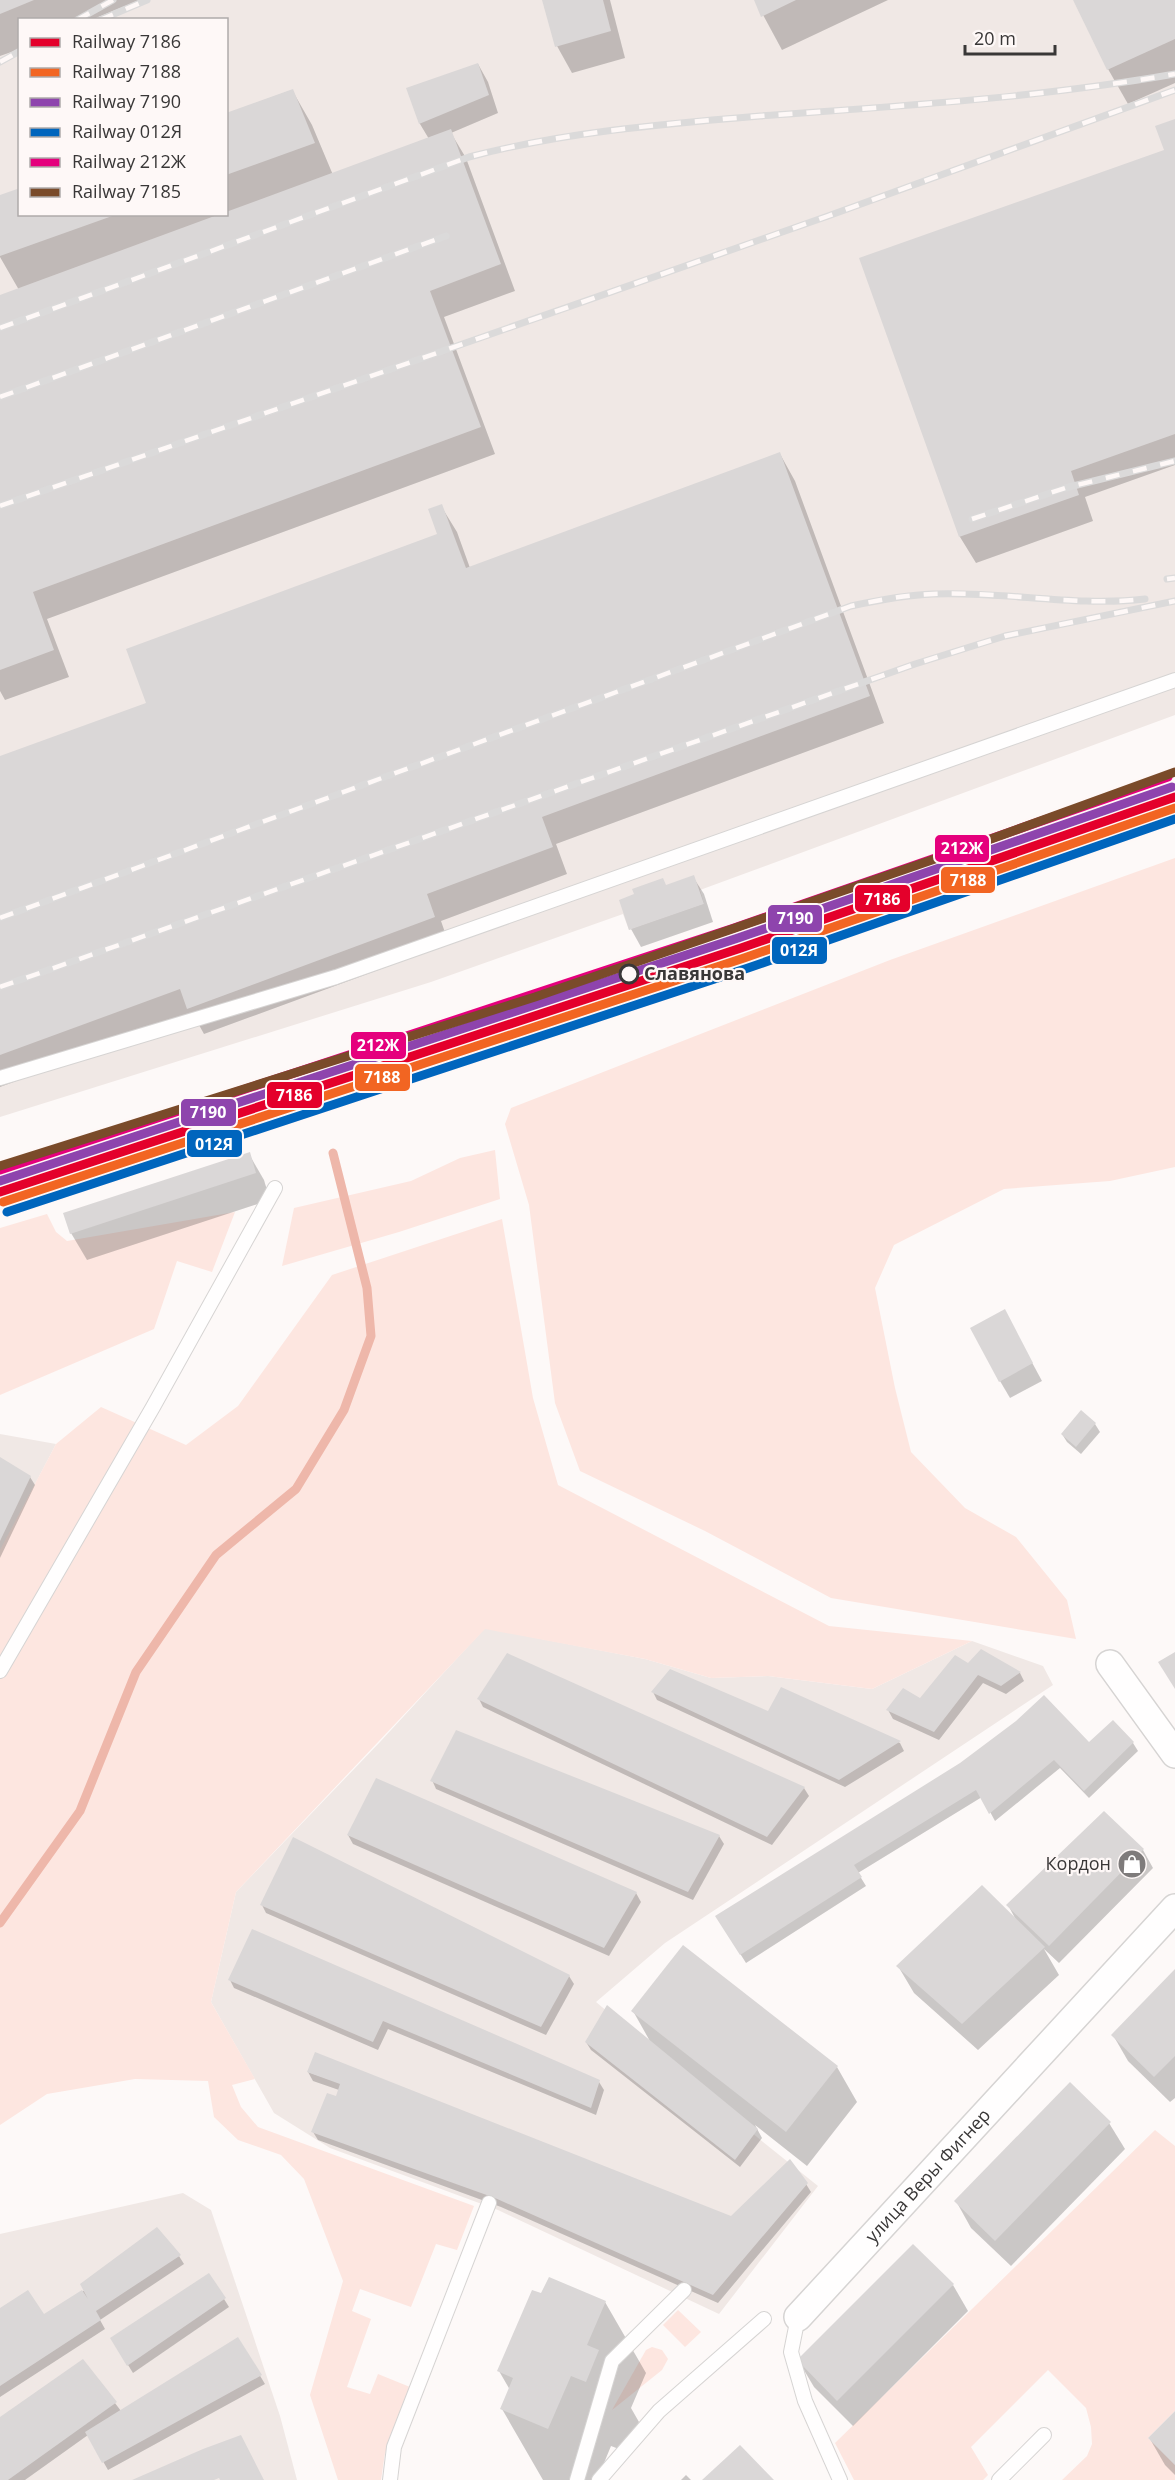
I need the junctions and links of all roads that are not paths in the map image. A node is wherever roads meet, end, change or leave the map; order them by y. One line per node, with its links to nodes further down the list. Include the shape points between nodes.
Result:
1 (1175, 680): 2 (lane, via 336,976)
2 (0, 1078)
3 (275, 1188): 5 (lane)
4 (1110, 1664): 6 (street)
5 (0, 1671)
6 (1175, 1754)
7 (1175, 1908): 10 (street, улица Веры Фигнер)
8 (489, 2203): 13 (lane, via 394,2447)
9 (684, 2290): 14 (lane, via 612,2361)
10 (798, 2317): 16 (lane, улица Веры Фигнер, via 791,2352 805,2401)
11 (764, 2319): 15 (lane, via 659,2411)
12 (1044, 2435): 17 (lane)
13 (390, 2480)
14 (577, 2480)
15 (599, 2480)
16 (840, 2480)
17 (999, 2480)

